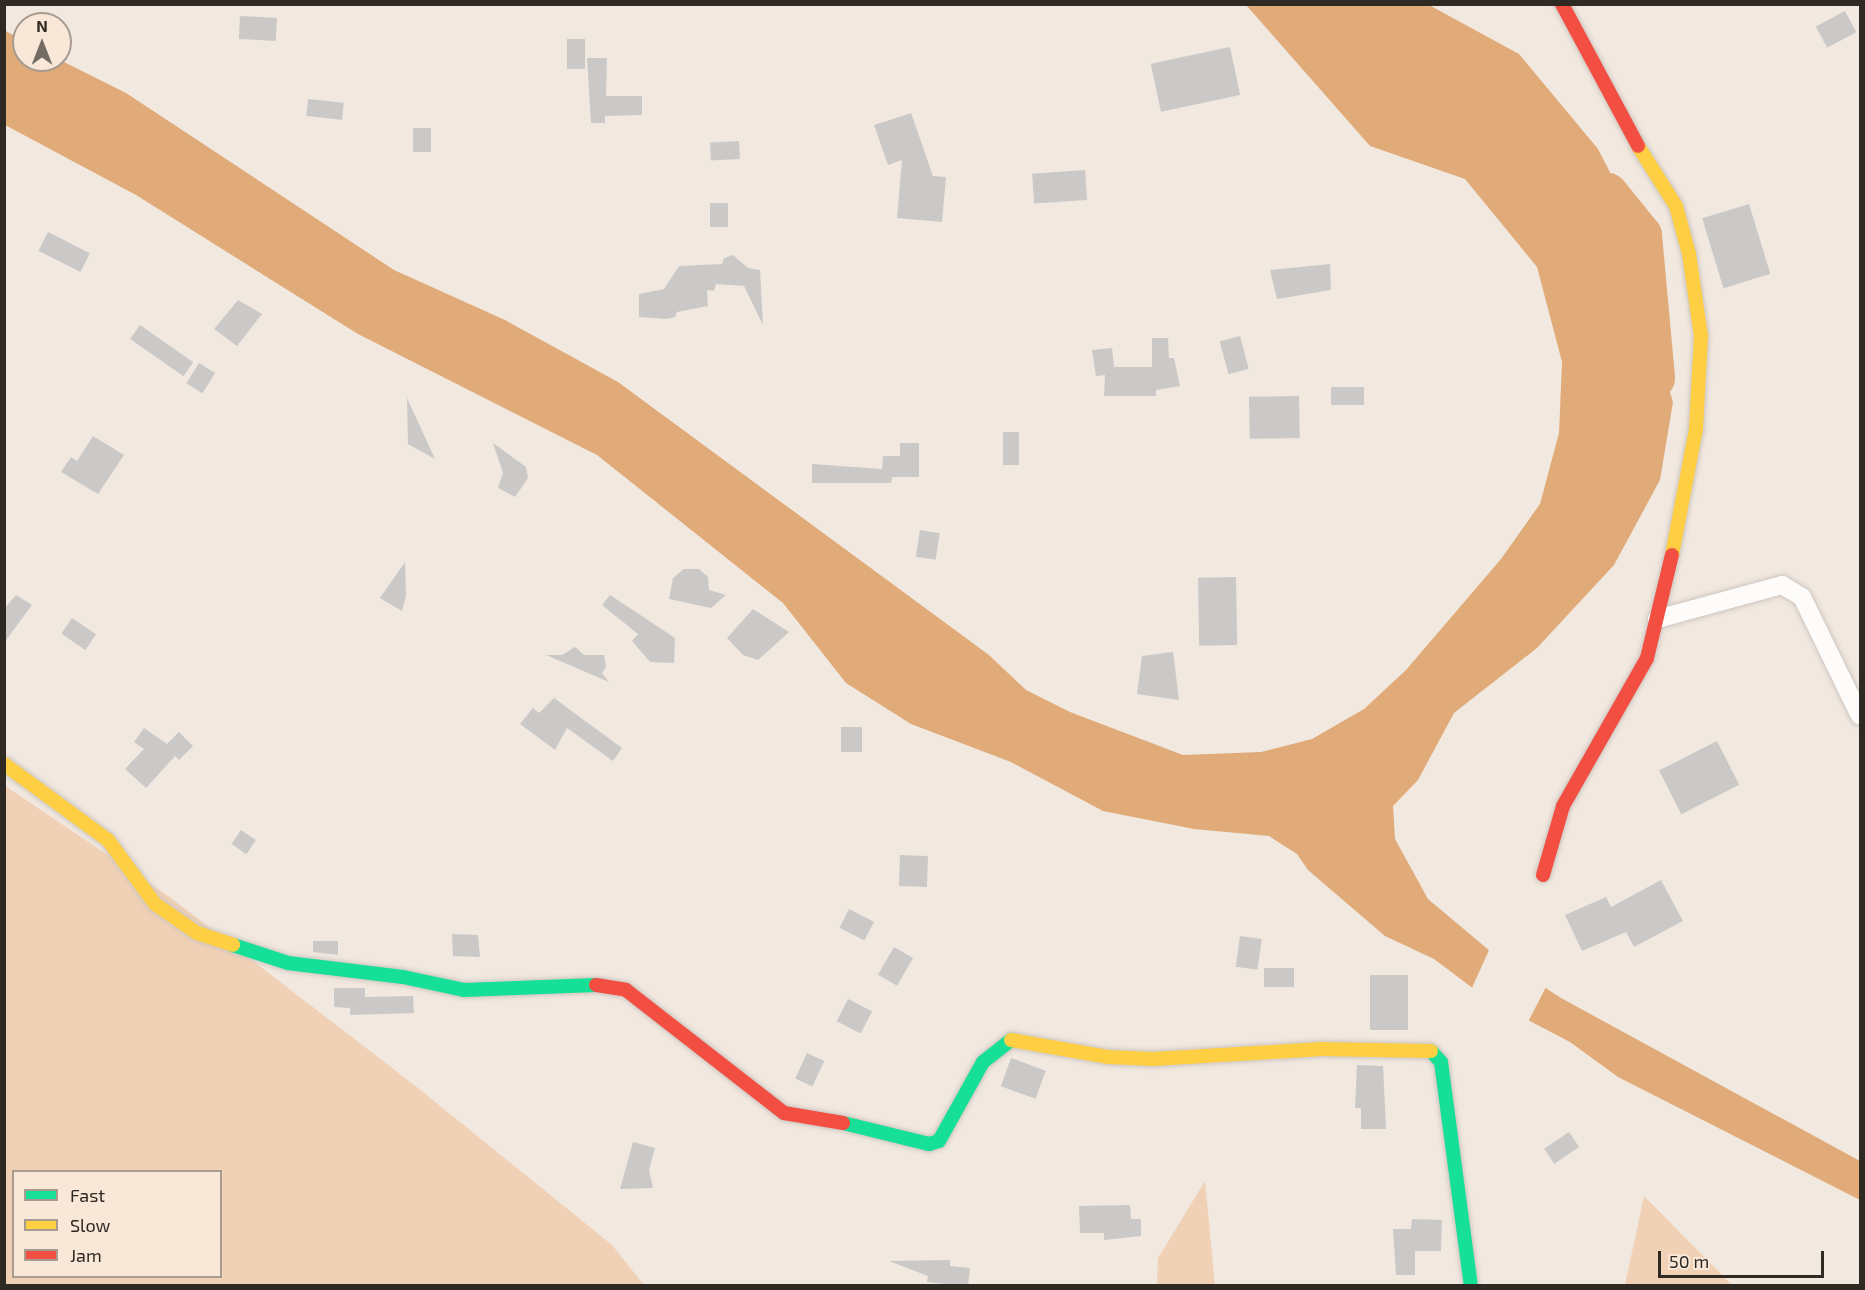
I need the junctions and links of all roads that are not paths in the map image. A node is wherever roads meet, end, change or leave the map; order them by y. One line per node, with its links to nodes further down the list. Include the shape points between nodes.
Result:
1 (1562, 4): 2 (street, via 1597,63 1650,170 1676,206 1689,254 1701,336 1696,429)
2 (1657, 619): 3 (street, via 1782,585 1802,597); 5 (street, via 1647,658 1563,806)
3 (1860, 716)
4 (4, 764): 6 (street, via 108,840 155,904 197,933 288,963 403,977 464,990 601,985 626,990 784,1113 867,1127 929,1144 939,1141 983,1062 1012,1039 1108,1057 1153,1059 1319,1049 1432,1052 1441,1062)
5 (1543, 875)
6 (1471, 1286)

